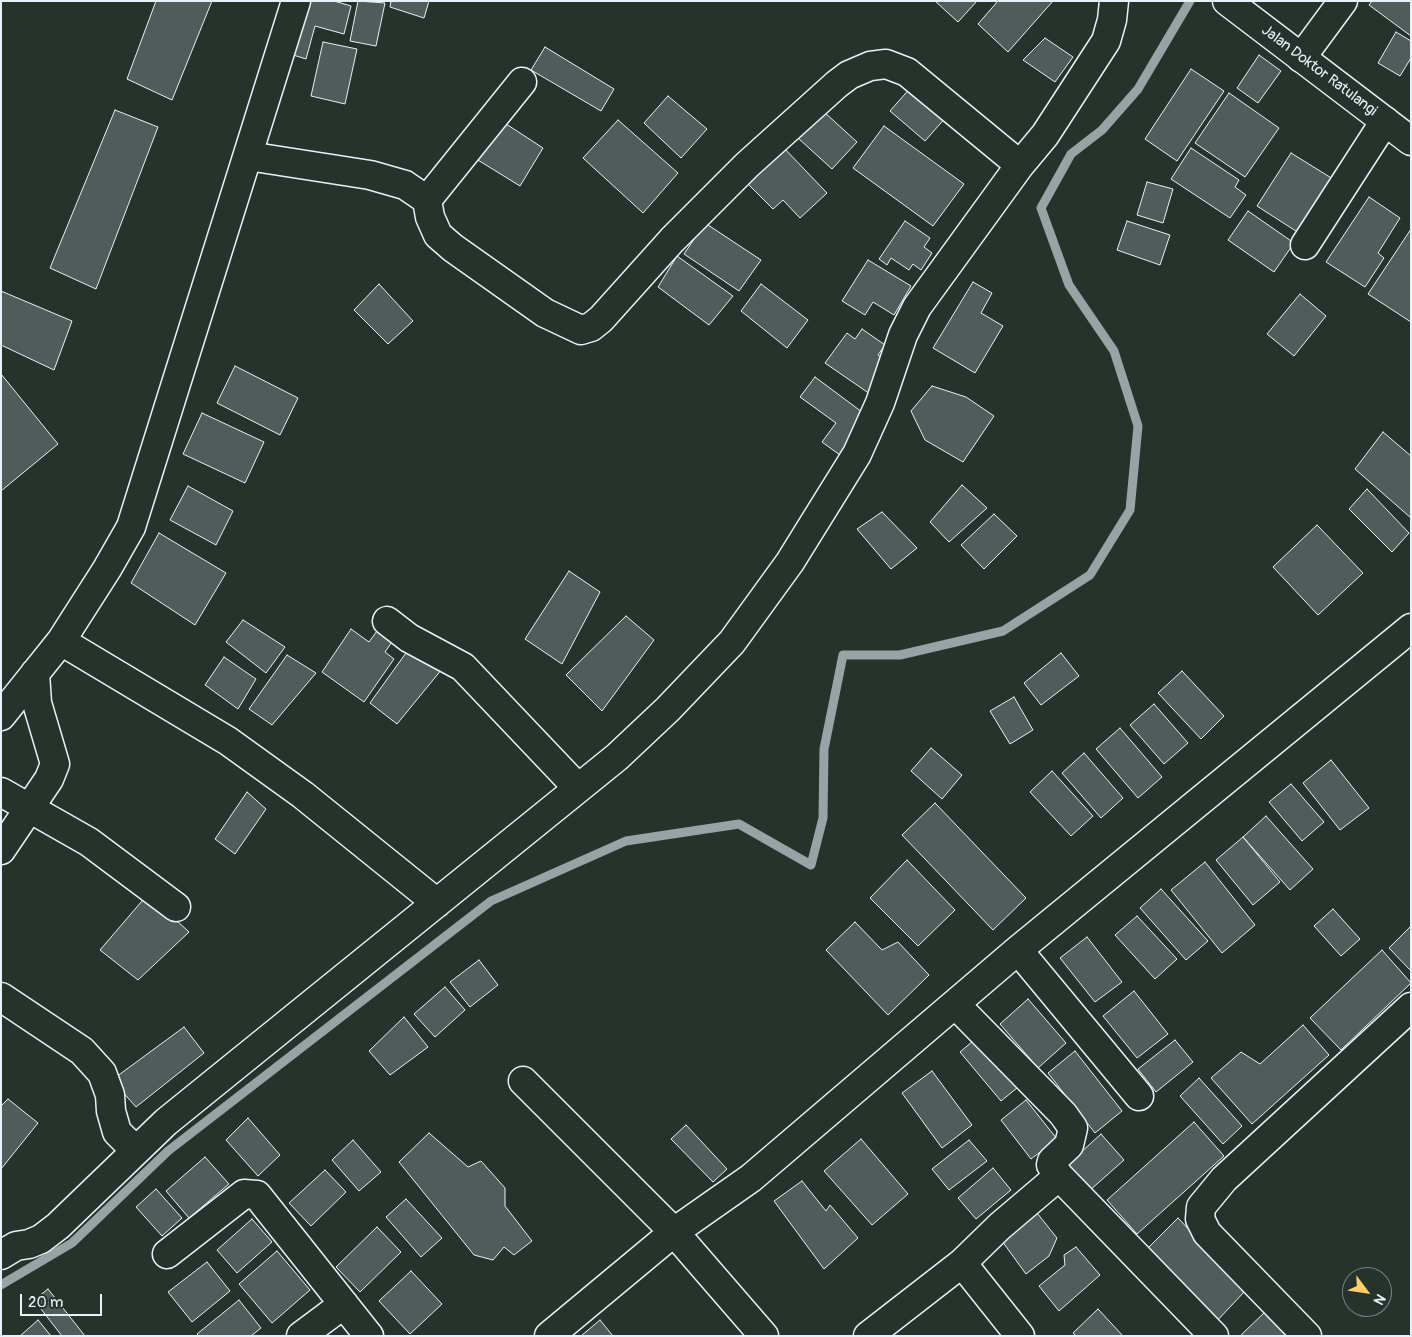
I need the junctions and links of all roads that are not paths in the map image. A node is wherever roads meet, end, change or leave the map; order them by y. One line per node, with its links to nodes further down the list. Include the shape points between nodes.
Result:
1 (296, 1): 9 (main road)
2 (1114, 1): 10 (main road, via 1106,41 1045,135)
3 (1343, 1): 5 (main road)
4 (1230, 3): 5 (main road, Jalan Doktor Ratulangi)
5 (1301, 58): 7 (main road, Jalan Doktor Ratulangi)
6 (522, 82): 11 (main road)
7 (1385, 121): 8 (main road, Jalan Doktor Ratulangi); 12 (main road)
8 (1411, 141)
9 (248, 156): 11 (main road, via 388,179 405,185); 15 (main road, via 131,527)
10 (1020, 165): 11 (main road, via 907,72 886,64 870,66 837,84 747,165 672,240 601,319 580,330 545,313 453,248 438,235); 18 (main road, via 917,307 903,334 880,403 856,454 790,562 732,642 668,709)
11 (427, 200)
12 (1305, 245)
13 (387, 621): 18 (main road, via 409,638 462,667)
14 (1411, 628): 24 (main road)
15 (61, 641): 16 (main road); 22 (main road, via 228,741 303,795)
16 (35, 673): 17 (main road); 20 (main road, via 36,703 55,764)
17 (1, 716)
18 (578, 788): 22 (main road)
19 (1, 792): 20 (main road)
20 (30, 809): 21 (main road); 23 (main road, via 88,842)
21 (1, 850)
22 (437, 903): 30 (main road, via 166,1122)
23 (176, 907)
24 (1018, 950): 26 (main road); 29 (main road)
25 (1, 997): 30 (main road, via 87,1056 102,1073 108,1087 118,1132)
26 (956, 1005): 31 (main road, via 1073,1128 1069,1145 1052,1161 1051,1165); 32 (main road, via 751,1178)
27 (1411, 1007): 44 (main road, via 1224,1179 1201,1207 1200,1219 1207,1233)
28 (523, 1081): 32 (main road)
29 (1139, 1096)
30 (139, 1148): 33 (main road, via 41,1239)
31 (1059, 1176): 35 (main road); 43 (main road)
32 (674, 1232): 39 (main road); 40 (main road)
33 (6, 1246)
34 (167, 1254): 36 (main road, via 244,1194 257,1195)
35 (962, 1262): 41 (main road); 42 (main road)
36 (344, 1304): 37 (main road); 38 (main road)
37 (301, 1336)
38 (370, 1336)
39 (549, 1336)
40 (764, 1336)
41 (868, 1336)
42 (1020, 1336)
43 (1214, 1336)
44 (1307, 1336)

